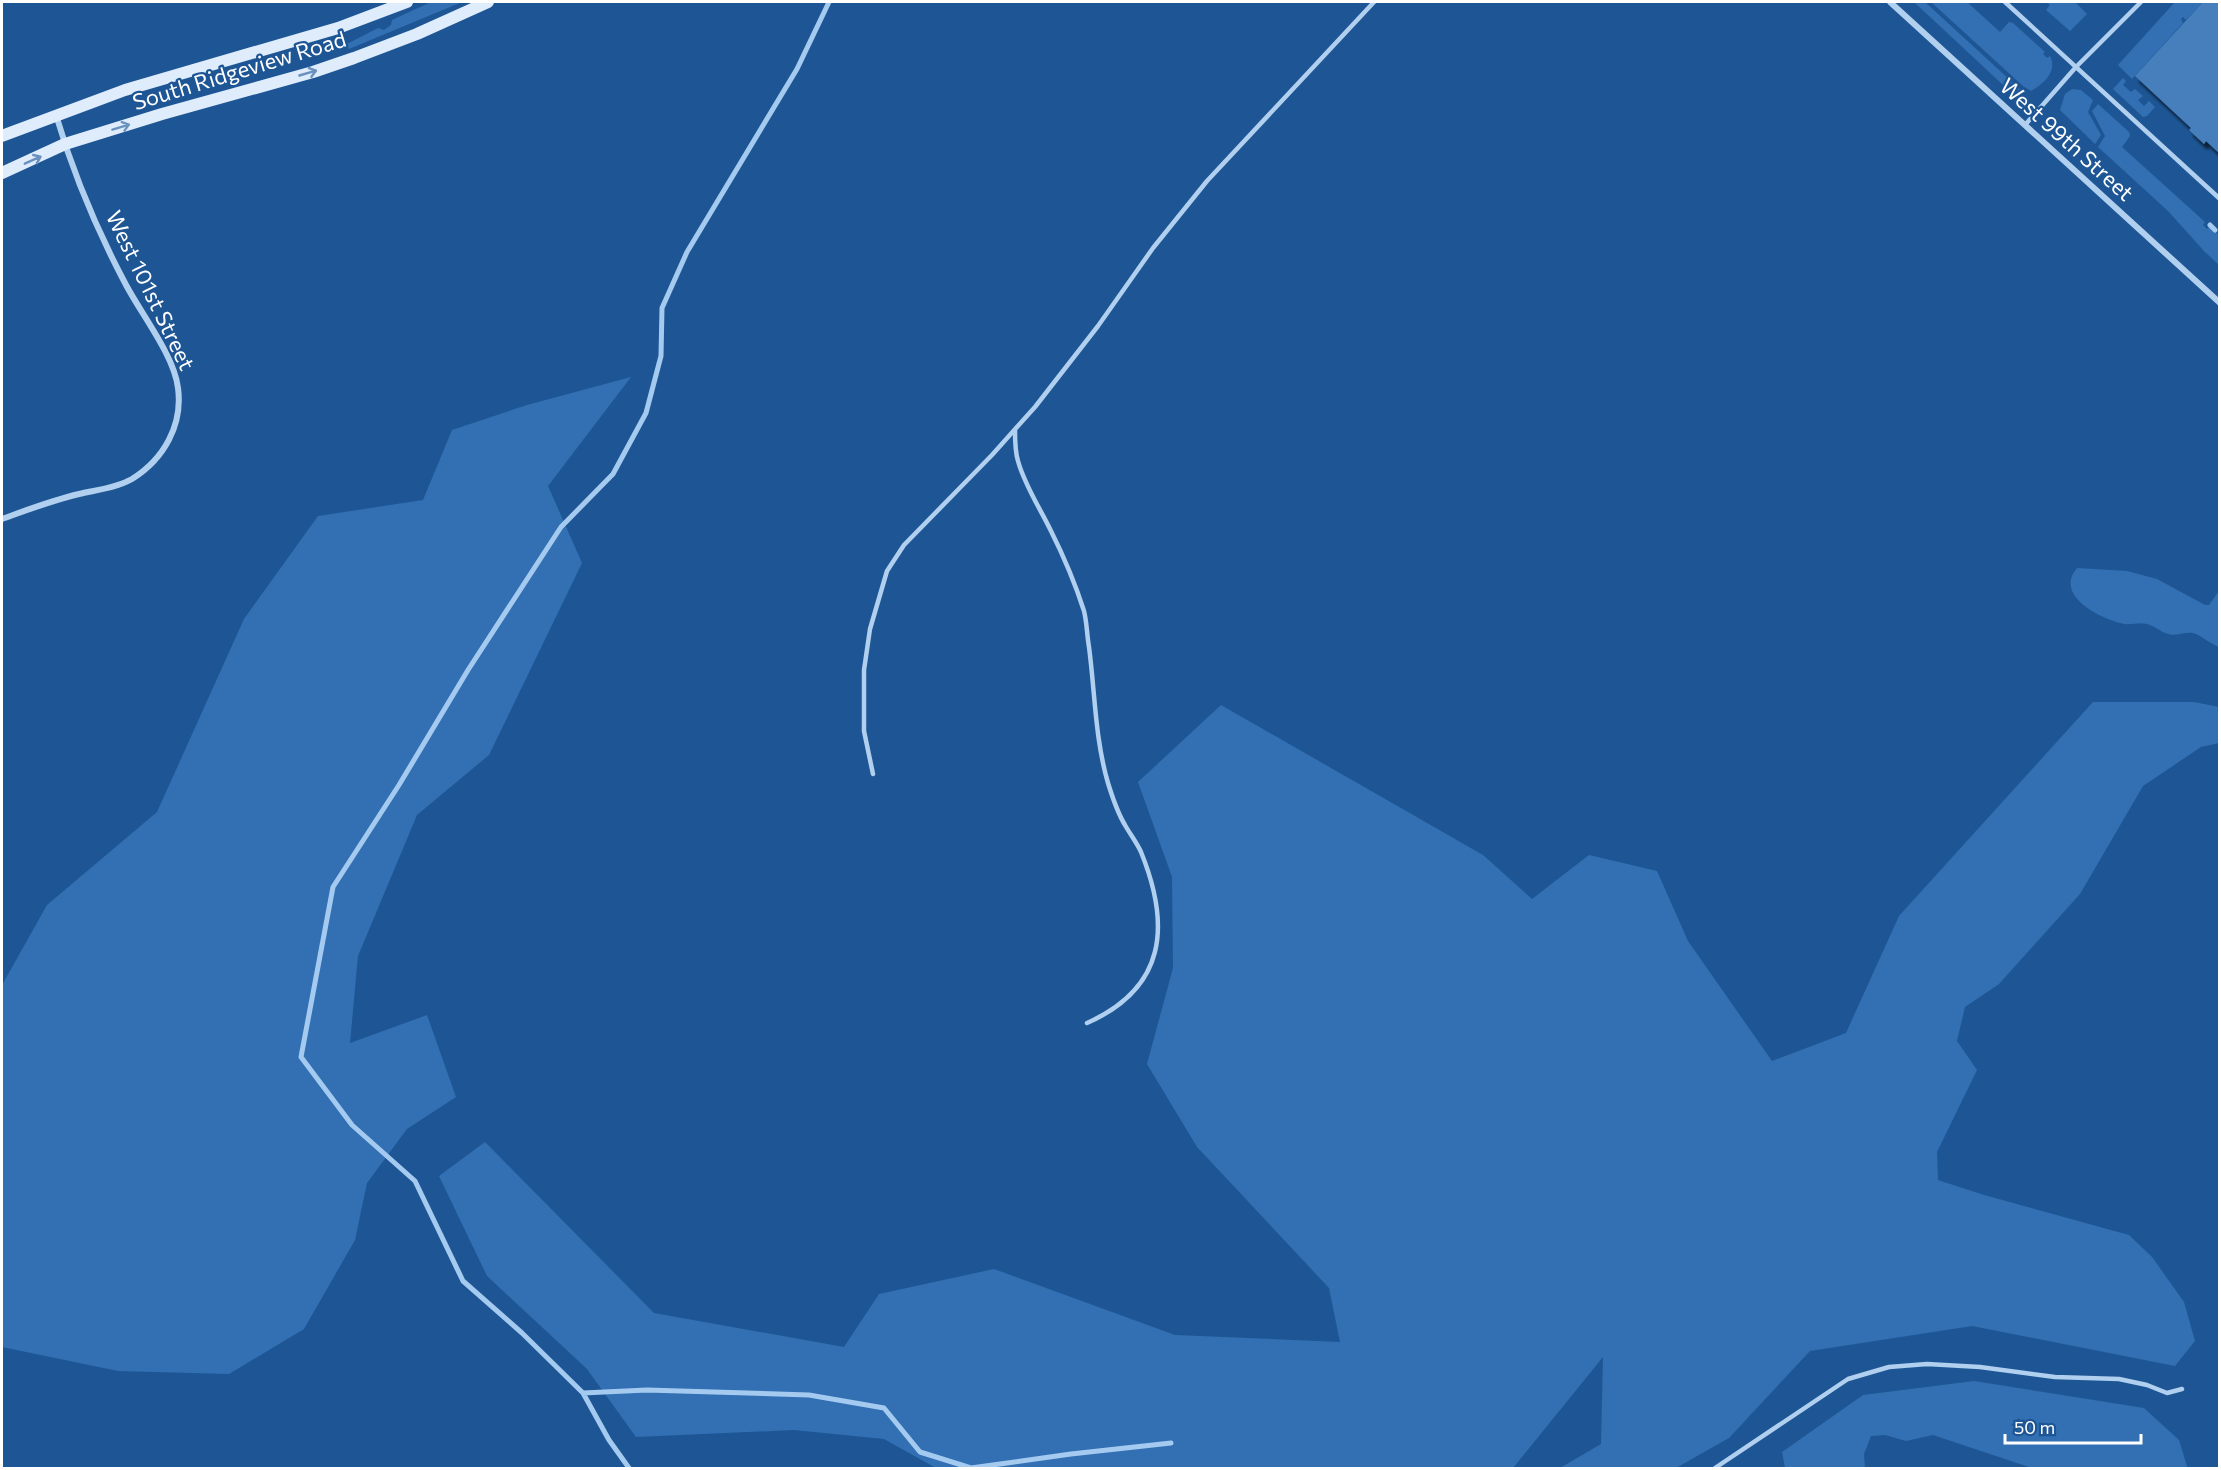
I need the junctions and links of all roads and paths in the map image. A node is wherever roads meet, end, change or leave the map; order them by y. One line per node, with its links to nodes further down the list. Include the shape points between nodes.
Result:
1 (407, 2): 8 (main road, South Ridgeview Road, via 338,28 163,78)
2 (488, 2): 11 (main road, South Ridgeview Road, one-way to 2, via 313,72 417,34)
3 (1374, 2): 15 (lane, via 1207,181)
4 (1890, 2): 9 (street, West 99th Street)
5 (2005, 2): 7 (lane)
6 (2141, 2): 7 (lane)
7 (2076, 67): 9 (lane); 13 (lane)
8 (56, 114): 10 (main road, South Ridgeview Road); 11 (street, West 101st Street)
9 (2025, 125): 14 (street, West 99th Street)
10 (2, 136)
11 (65, 144): 12 (main road, South Ridgeview Road, one-way to 11); 16 (street, West 101st Street, via 122,278 170,360 178,387 179,414 168,444 130,480)
12 (2, 173)
13 (2220, 199)
14 (2220, 303)
15 (1015, 430): 17 (lane, via 904,545 887,571 870,629 864,670 864,731); 18 (lane, via 1017,460 1084,612 1103,763 1123,822 1140,851 1153,892 1158,926 1152,966 1141,984 1109,1013)
16 (2, 519)
17 (873, 774)
18 (1087, 1023)
19 (2182, 1389): 20 (lane, via 2166,1393 2119,1378 2055,1377 1980,1367 1927,1364 1889,1368 1848,1379)
20 (1716, 1468)

